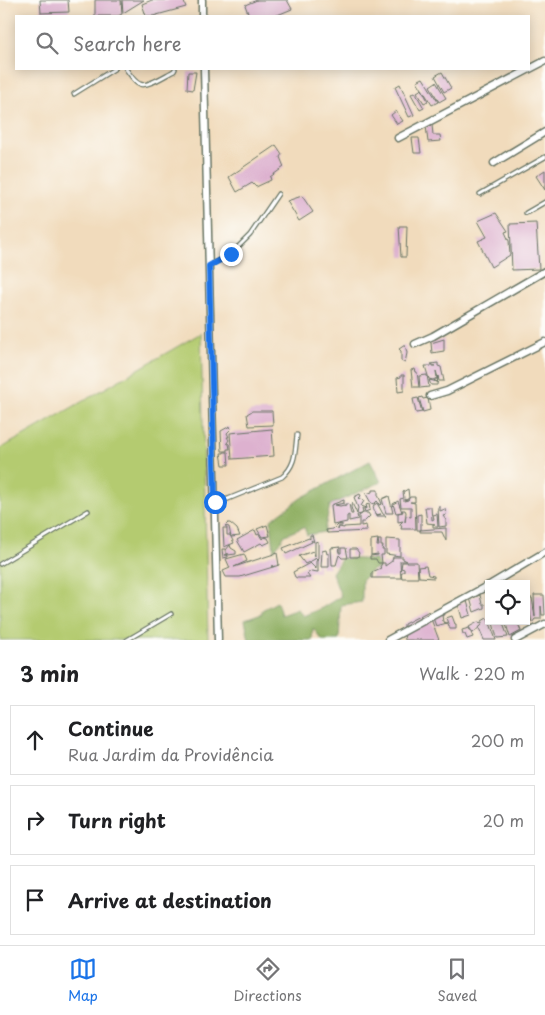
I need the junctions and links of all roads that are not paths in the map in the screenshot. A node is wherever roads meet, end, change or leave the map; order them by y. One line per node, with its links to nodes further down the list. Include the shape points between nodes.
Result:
1 (202, 0): 2 (street)
2 (202, 15)
3 (545, 61): 4 (street)
4 (530, 69)
5 (112, 70): 10 (lane)
6 (127, 70): 7 (lane, via 140,84 146,85)
7 (173, 70)
8 (204, 70): 19 (street)
9 (528, 70): 12 (street)
10 (74, 94)
11 (545, 132): 14 (street)
12 (398, 138)
13 (545, 157): 16 (lane)
14 (494, 163)
15 (278, 194): 19 (lane, via 250,235 231,254)
16 (480, 194)
17 (545, 202): 18 (lane)
18 (526, 213)
19 (209, 266): 25 (street)
20 (545, 271): 22 (street)
21 (545, 342): 23 (street, via 448,391)
22 (415, 344)
23 (430, 396)
24 (297, 435): 25 (lane, via 294,462 282,477)
25 (215, 502): 34 (street)
26 (88, 511): 28 (lane)
27 (545, 552): 29 (street)
28 (0, 564)
29 (497, 580)
30 (485, 587): 35 (street)
31 (171, 614): 33 (lane)
32 (545, 624): 36 (street)
33 (127, 640)
34 (218, 640)
35 (388, 640)
36 (515, 640)

